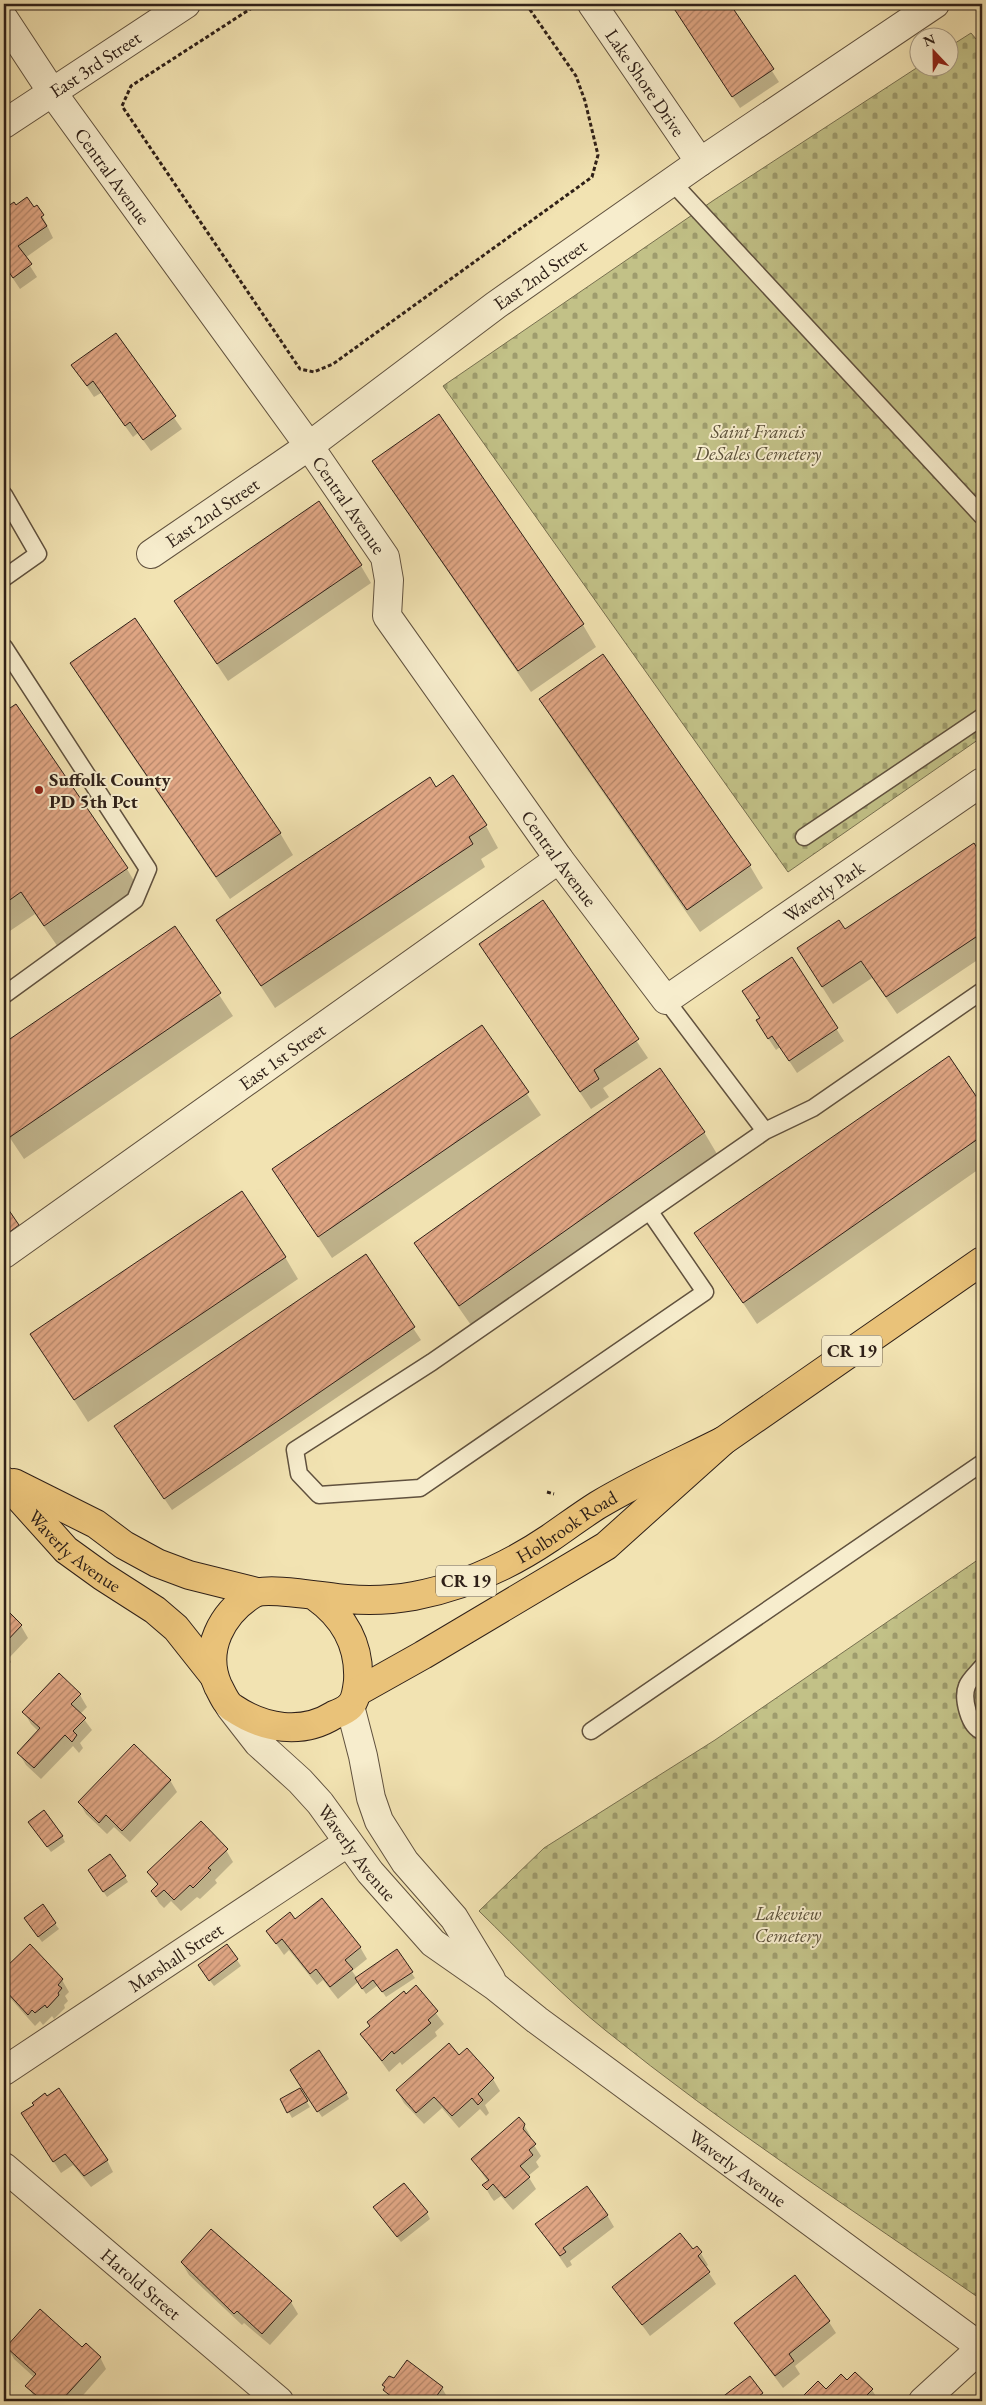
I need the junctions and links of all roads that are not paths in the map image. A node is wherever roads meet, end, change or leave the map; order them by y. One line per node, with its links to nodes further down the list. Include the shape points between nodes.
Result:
1 (186, 4): 5 (street, East 3rd Street)
2 (592, 4): 7 (street, Lake Shore Drive)
3 (934, 4): 7 (street, East 2nd Street)
4 (4, 19): 5 (street, Central Avenue)
5 (52, 92): 6 (street, East 3rd Street); 9 (street, Central Avenue)
6 (4, 124)
7 (700, 162): 8 (street, East 2nd Street)
8 (672, 182): 9 (street, East 2nd Street, via 496,305); 11 (lane)
9 (309, 446): 12 (street, East 2nd Street); 18 (street, Central Avenue, via 385,557 389,580 388,616)
10 (4, 495): 13 (lane, via 38,554)
11 (982, 516)
12 (150, 554)
13 (4, 578)
14 (4, 647): 20 (lane, via 148,870 135,900)
15 (982, 717): 17 (lane)
16 (982, 782): 21 (street, Waverly Park)
17 (804, 837)
18 (559, 859): 21 (street, Central Avenue); 24 (street, East 1st Street)
19 (982, 991): 22 (lane, via 813,1108)
20 (4, 995)
21 (666, 1000): 22 (lane)
22 (765, 1131): 23 (lane)
23 (650, 1212): 23 (lane, via 432,1362 295,1450 299,1474 319,1495 420,1488 705,1292)
24 (4, 1254)
25 (982, 1261): 26 (main road, Holbrook Road / CR 19)
26 (722, 1441): 30 (main road, Holbrook Road / CR 19, via 598,1505 548,1539 479,1576 413,1596 374,1600); 33 (main road, Holbrook Road / CR 19, via 606,1546)
27 (982, 1463): 35 (lane)
28 (4, 1479): 29 (main road, Waverly Avenue, via 96,1524 124,1545 157,1563); 32 (main road, Waverly Avenue, via 66,1550 155,1610 176,1628)
29 (257, 1592): 30 (main road, via 287,1592); 32 (main road, via 238,1604 225,1618 213,1653)
30 (316, 1597): 33 (main road, via 330,1607 353,1641 357,1659)
31 (982, 1667): 36 (lane, via 967,1686 966,1709 978,1730)
32 (214, 1676): 34 (main road)
33 (353, 1699): 34 (main road, CR 19, via 321,1724 304,1728 287,1728 255,1719); 38 (street, Waverly Avenue, via 371,1798 379,1821 405,1862 454,1918)
34 (230, 1707): 37 (street, Waverly Avenue, via 258,1743 320,1803)
35 (591, 1731)
36 (982, 1731)
37 (347, 1842): 38 (street, Waverly Avenue, via 433,1943); 39 (street, Marshall Street)
38 (496, 1987): 41 (street, Waverly Avenue)
39 (4, 2071)
40 (4, 2167): 42 (street, Harold Street)
41 (982, 2348): 43 (street)
42 (279, 2401)
43 (923, 2401)

